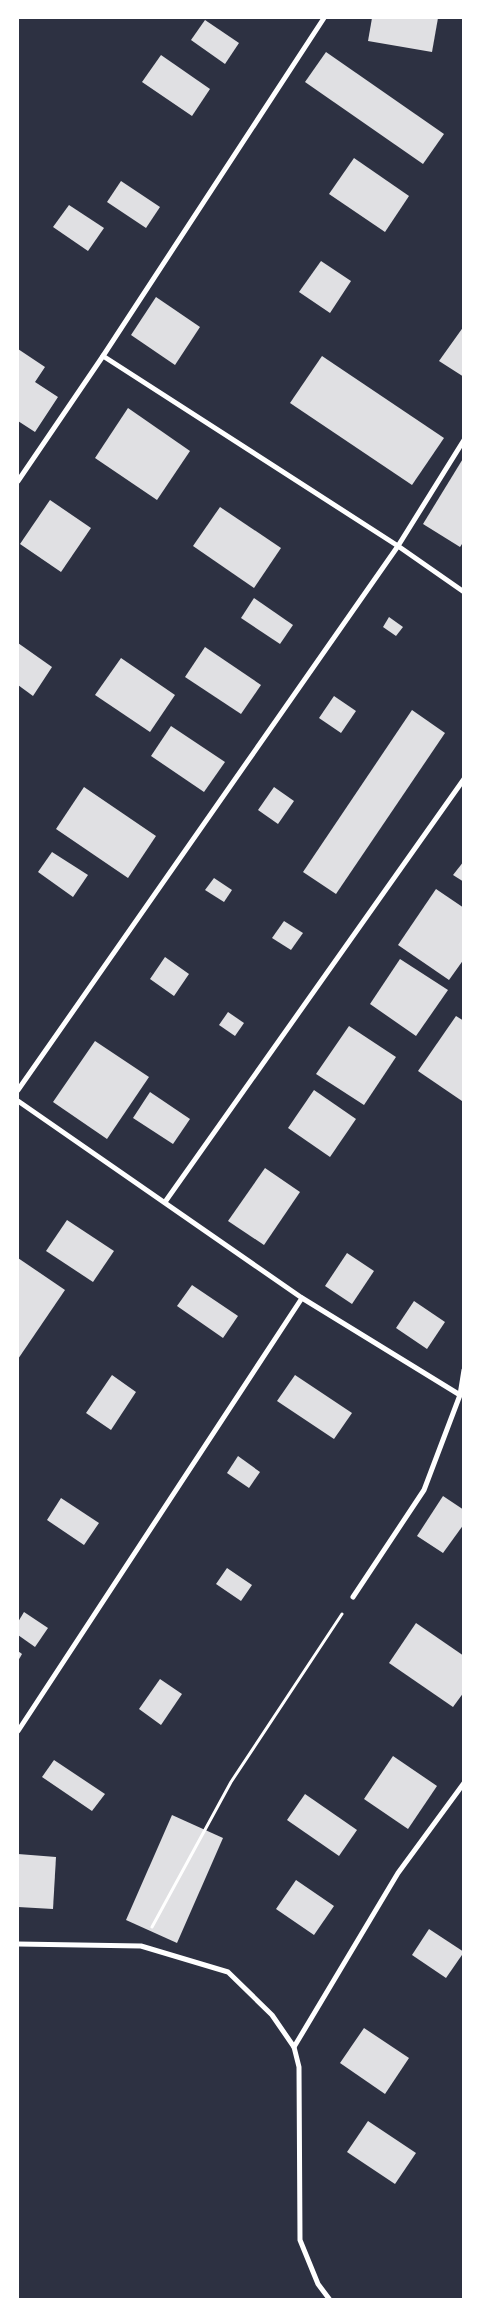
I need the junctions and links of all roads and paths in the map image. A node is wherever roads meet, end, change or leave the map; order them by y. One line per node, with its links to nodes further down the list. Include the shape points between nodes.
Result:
1 (324, 18): 2 (street)
2 (103, 356): 4 (street); 5 (street)
3 (464, 440): 5 (street)
4 (18, 481)
5 (398, 546): 6 (street); 8 (street)
6 (464, 592)
7 (464, 779): 10 (street)
8 (18, 1090)
9 (18, 1101): 10 (street)
10 (165, 1202): 11 (street)
11 (302, 1298): 13 (street); 15 (street)
12 (464, 1370): 13 (street)
13 (460, 1395): 14 (street, via 424,1490)
14 (353, 1597): 18 (path, via 231,1782)
15 (18, 1731)
16 (464, 1783): 19 (street, via 398,1873)
17 (18, 1944): 18 (street)
18 (142, 1946): 19 (street, via 228,1972 272,2015)
19 (294, 2047): 20 (street, via 299,2067 300,2240 318,2284)
20 (330, 2300)

